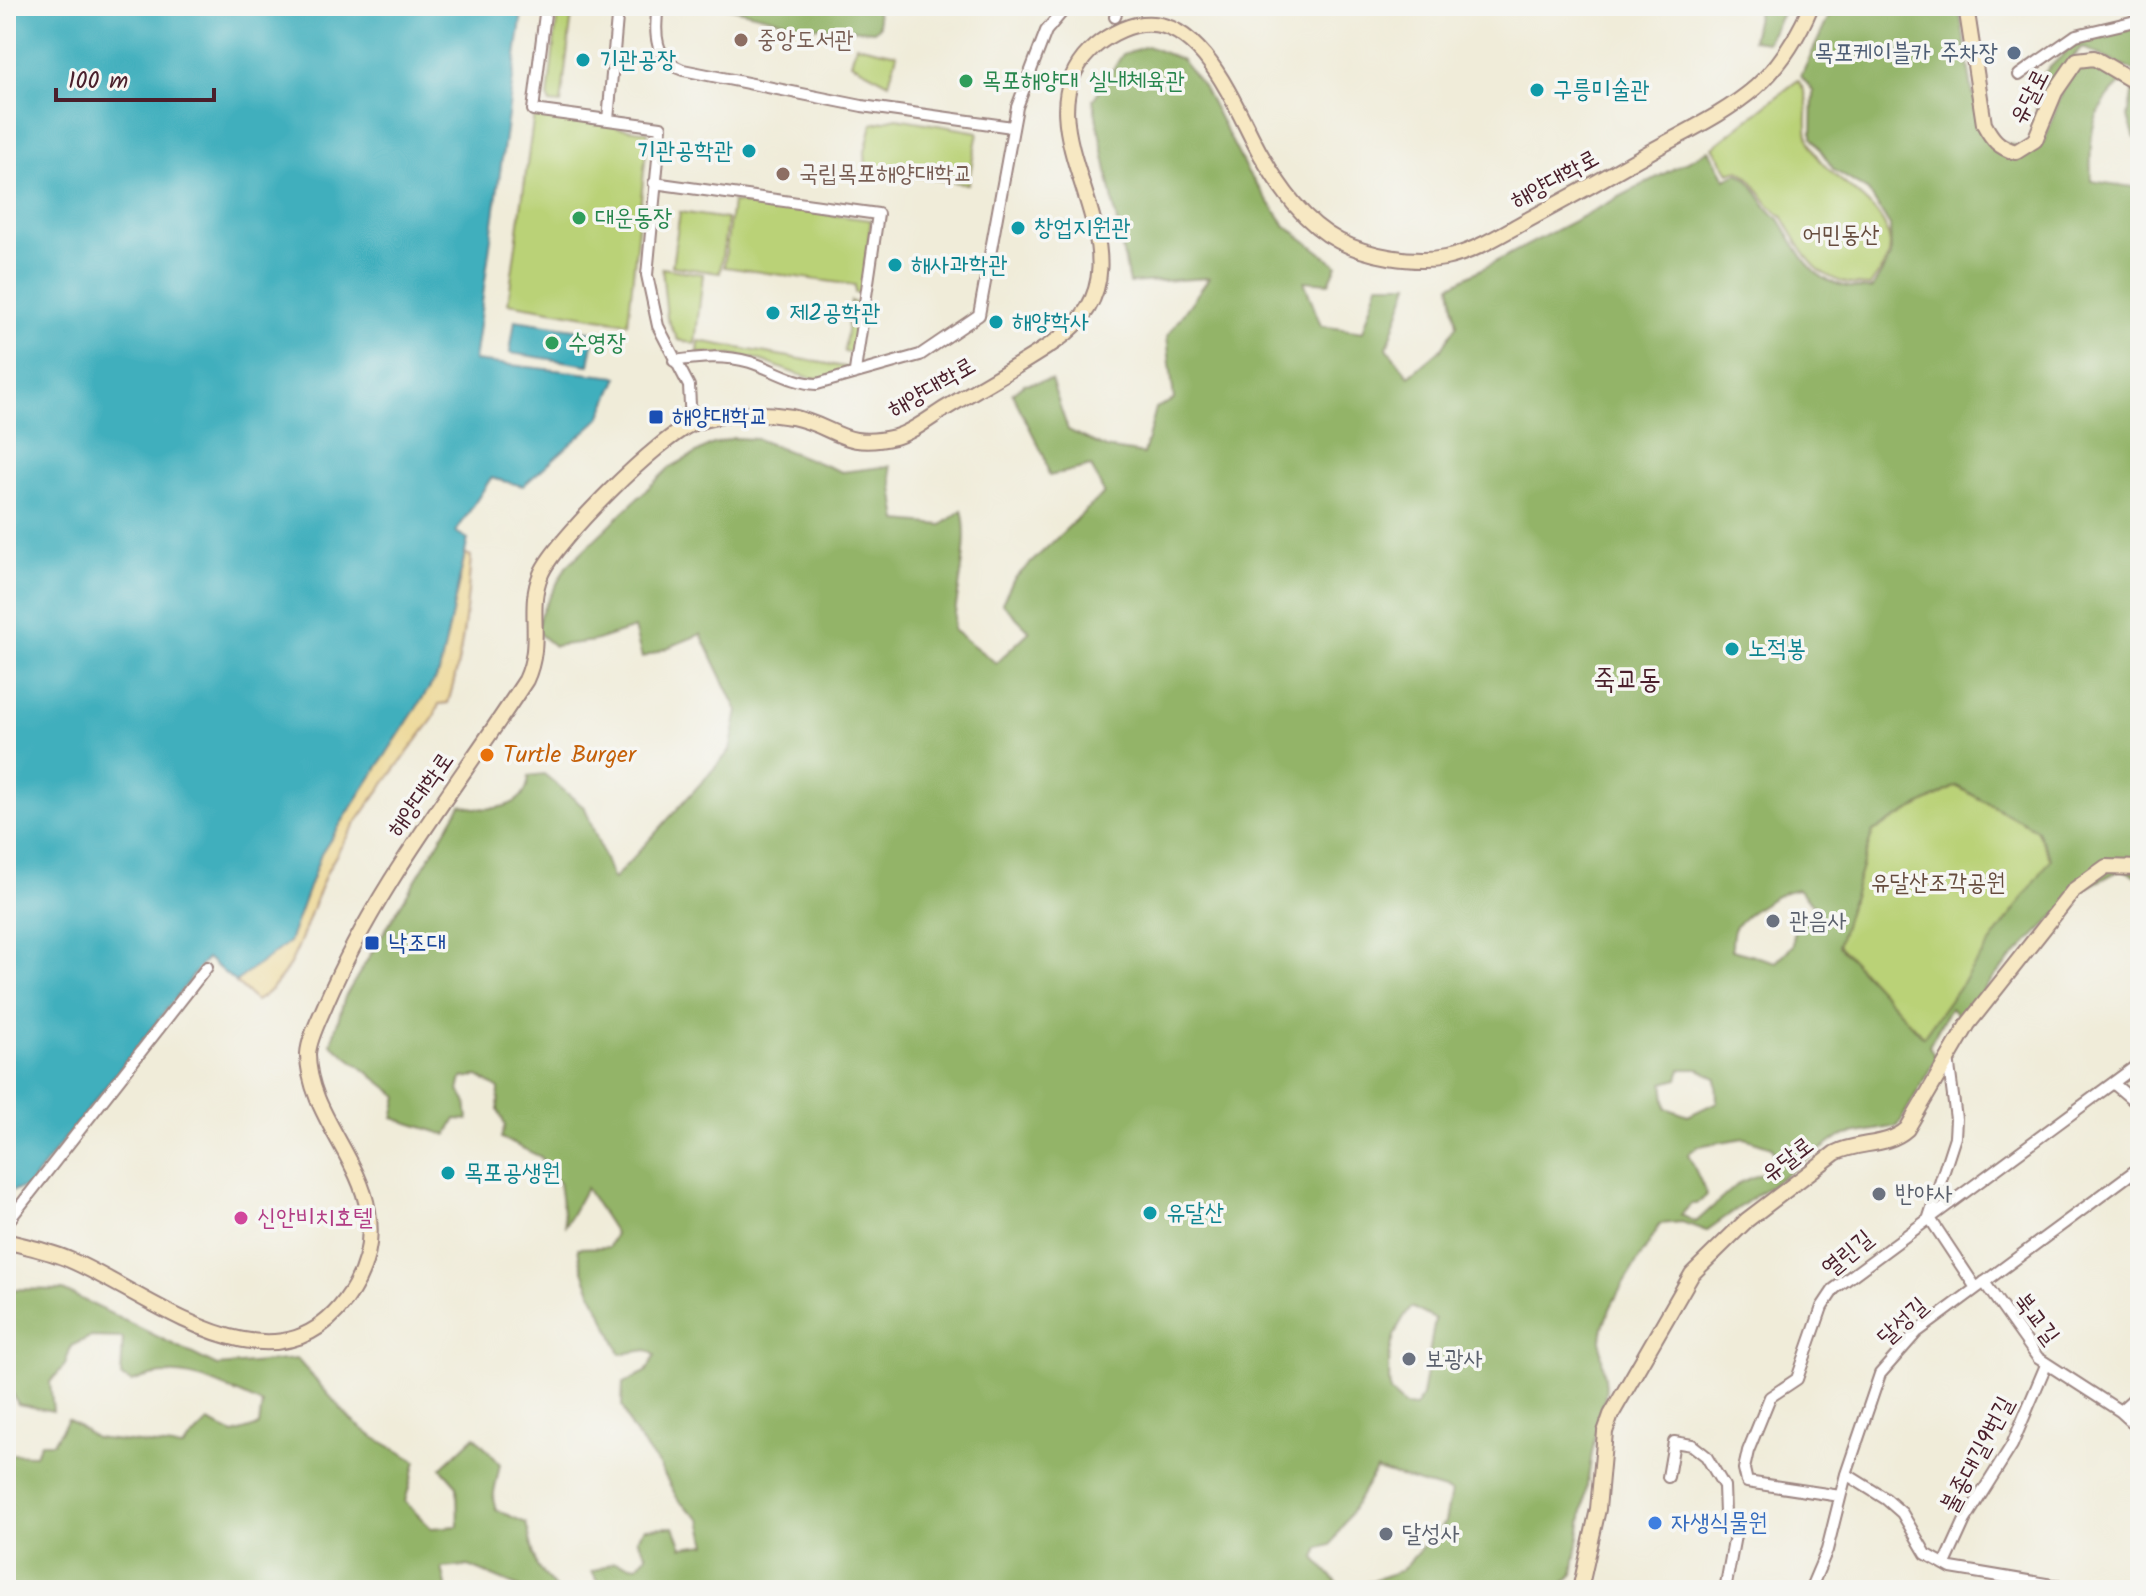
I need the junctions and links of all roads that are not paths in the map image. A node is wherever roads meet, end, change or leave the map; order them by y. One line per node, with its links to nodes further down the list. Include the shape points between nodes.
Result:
1 (546, 6): 12 (street, via 533,110)
2 (618, 6): 12 (street)
3 (658, 6): 13 (street, via 660,52 683,70 862,106)
4 (1067, 6): 13 (street, via 1046,31)
5 (1118, 6): 8 (street)
6 (1811, 6): 17 (street, 해양대학로, via 1778,66 1732,105 1494,239 1425,260 1342,243 1313,226 1285,193 1212,65 1193,42 1164,25 1132,26 1103,40 1082,60 1065,106 1100,253 1095,291 1071,328 900,436 856,442 795,418 743,413)
7 (1966, 6): 11 (street, 유달로, via 1984,124 2004,149 2016,152 2035,140 2055,92 2083,57)
8 (1115, 17)
9 (2140, 20): 10 (street, via 2076,35)
10 (2019, 75)
11 (2140, 85)
12 (608, 120): 14 (street, via 661,127)
13 (1012, 127): 16 (street, via 979,315 924,354)
14 (654, 183): 15 (street, via 647,275 658,326); 16 (street, via 878,214)
15 (674, 361): 16 (street, via 713,356 750,362 801,383 832,381); 17 (street, via 689,386)
16 (855, 371)
17 (691, 423): 27 (street, 해양대학로, via 623,479 557,549 540,576 536,658 526,680 392,875 318,1021 308,1052 313,1085 358,1174 368,1212 364,1271 333,1317 298,1338 269,1344 238,1340 69,1259)
18 (2140, 868): 20 (street, 유달로, via 2106,867 2074,890 1968,1024)
19 (207, 967): 26 (street)
20 (1948, 1058): 25 (street, via 1955,1137); 37 (street, 유달로, via 1907,1129 1894,1141 1835,1153 1747,1220 1692,1274 1611,1415)
21 (2140, 1063): 22 (street, 열린길)
22 (2114, 1084): 23 (street); 25 (street, 열린길)
23 (2140, 1106)
24 (2140, 1167): 28 (street, 달성길)
25 (1929, 1217): 28 (street, 북교길); 35 (street, 열린길, via 1834,1289 1822,1307 1797,1379 1770,1397 1748,1451 1747,1482)
26 (6, 1224)
27 (6, 1241)
28 (1980, 1285): 29 (street, 북교길); 33 (street, 달성길, via 1888,1361)
29 (2046, 1365): 31 (street, 북교길); 36 (street, 불종대길9번길, via 2012,1445 1965,1520)
30 (2140, 1393): 31 (street)
31 (2120, 1411): 32 (street, 북교길)
32 (2140, 1429)
33 (1846, 1474): 35 (street, 달성길); 36 (street, via 1894,1506 1926,1554)
34 (1668, 1477): 38 (street, via 1674,1442 1702,1451 1721,1479 1725,1514 1736,1530)
35 (1840, 1496): 39 (street, 달성길, via 1827,1550)
36 (1945, 1564): 40 (street)
37 (1580, 1590)
38 (1725, 1590)
39 (1810, 1590)
40 (2082, 1590)

